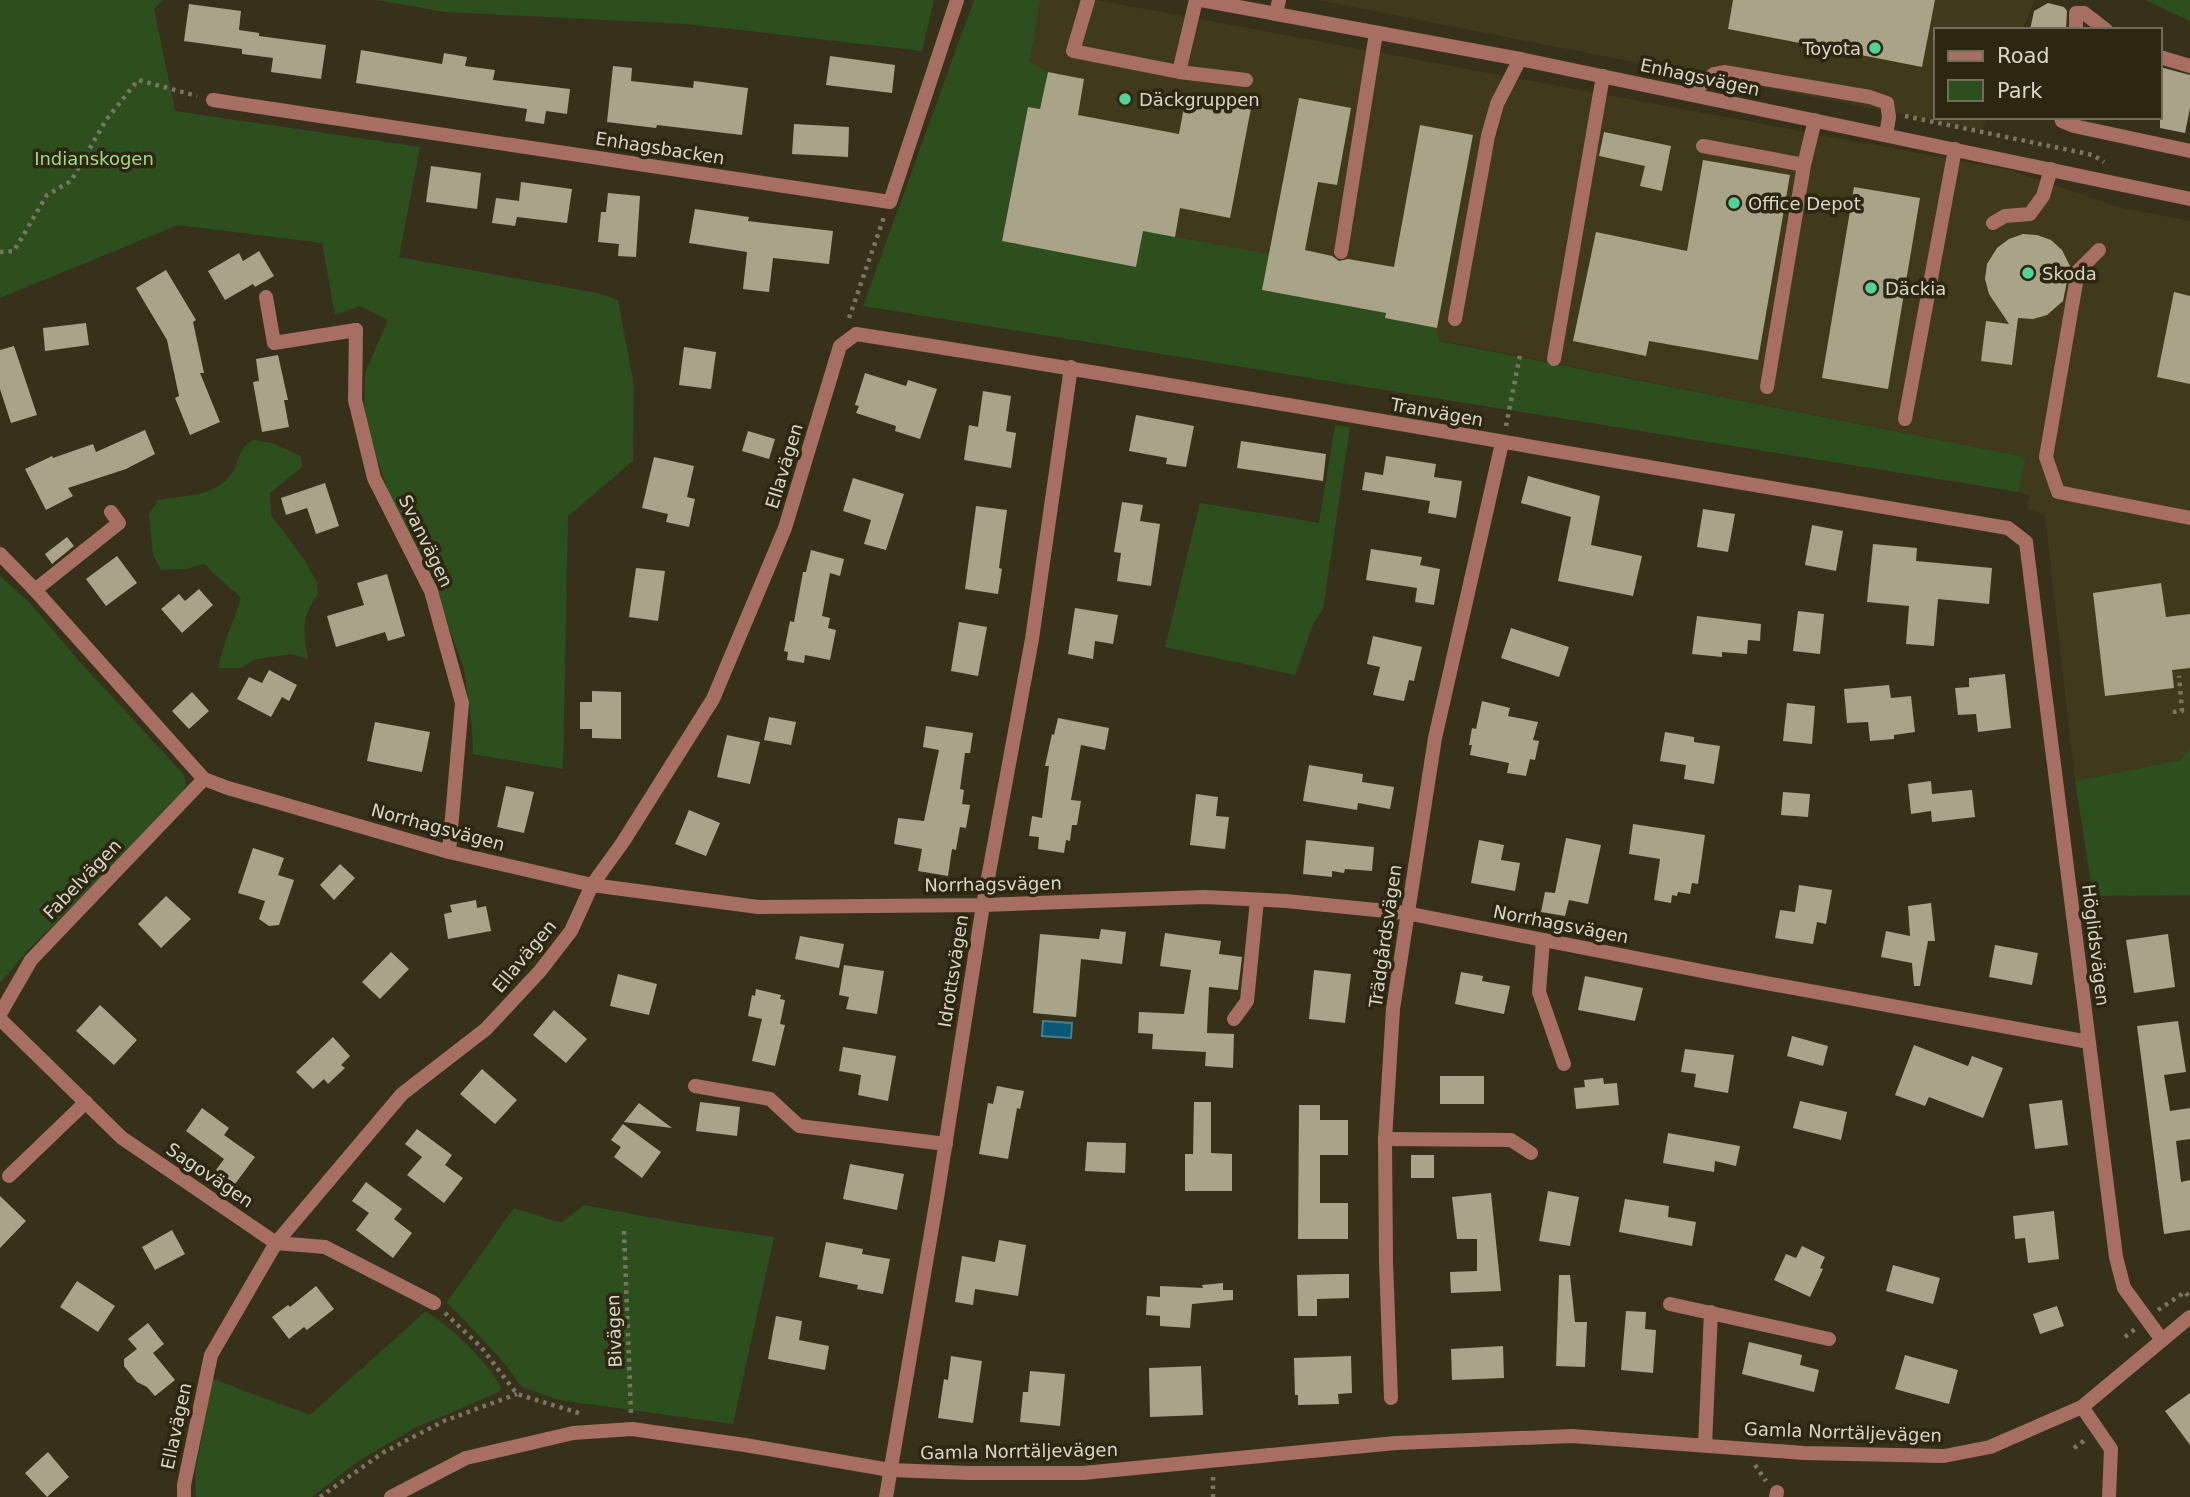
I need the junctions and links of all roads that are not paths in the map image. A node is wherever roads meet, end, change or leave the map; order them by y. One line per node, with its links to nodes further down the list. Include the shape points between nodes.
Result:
1 (957, 0): 15 (street, Enhagsbacken, via 890,202)
2 (1088, 0): 11 (street, via 1073,51)
3 (1198, 0): 4 (street, Enhagsvägen); 11 (street)
4 (1277, 7): 7 (street, Enhagsvägen)
5 (2076, 28): 6 (street, via 2076,13 2084,13)
6 (2103, 28)
7 (1376, 33): 9 (street, Enhagsvägen); 27 (street)
8 (2162, 58): 10 (street)
9 (1520, 59): 12 (street, Enhagsvägen); 29 (street, via 1497,104 1488,136)
10 (2190, 66)
11 (1179, 72): 13 (street)
12 (1602, 76): 14 (street, Enhagsvägen); 31 (street)
13 (1246, 80)
14 (1690, 94): 17 (street, Enhagsvägen); 18 (street, via 1714,74 1724,72 1870,97 1887,103)
15 (213, 100)
16 (2062, 119): 21 (street, via 2074,126)
17 (1815, 120): 18 (street, Enhagsvägen); 22 (street)
18 (1886, 135): 20 (street, Enhagsvägen)
19 (1703, 146): 22 (street)
20 (1955, 149): 23 (street, Enhagsvägen); 34 (street)
21 (2190, 151)
22 (1804, 165): 33 (street)
23 (2050, 169): 24 (street, Enhagsvägen); 25 (street, via 2043,196 2030,214 2005,216)
24 (2190, 200)
25 (1993, 223)
26 (2099, 250): 37 (street, via 2078,271 2046,457 2058,492)
27 (1341, 252)
28 (266, 297): 42 (street, Svanvägen, via 274,343 356,330 355,400 374,478 431,591 462,702)
29 (1455, 319)
30 (840, 345): 32 (street, Tranvägen, via 856,334); 43 (street, Ellavägen, via 785,528 713,699)
31 (1554, 359)
32 (1071, 368): 35 (street, Tranvägen); 45 (street, Idrottsvägen, via 1032,639)
33 (1767, 387)
34 (1905, 419)
35 (1502, 443): 38 (street, Tranvägen, via 2008,528); 46 (street, Trädgårdsvägen, via 1435,738)
36 (111, 512): 40 (street, via 119,523)
37 (2190, 518)
38 (2025, 542): 50 (street, Höglidsvägen)
39 (0, 554): 40 (street, Norrhagsvägen)
40 (35, 590): 41 (street, Norrhagsvägen)
41 (204, 779): 42 (street, Norrhagsvägen); 48 (street, Fabelvägen, via 31,960)
42 (449, 852): 43 (street, Norrhagsvägen)
43 (592, 885): 45 (street, Norrhagsvägen, via 758,907); 58 (street, Ellavägen, via 571,931 540,971 486,1028 402,1094)
44 (1257, 900): 45 (street, Norrhagsvägen, via 1204,897); 46 (street, Norrhagsvägen); 49 (street, via 1247,1001)
45 (983, 905): 55 (street, Idrottsvägen)
46 (1406, 913): 47 (street, Norrhagsvägen); 54 (street, Trädgårdsvägen, via 1393,1009)
47 (1543, 940): 50 (street, Norrhagsvägen); 51 (street, via 1539,992)
48 (0, 1017): 53 (street, Sagovägen)
49 (1234, 1019)
50 (2090, 1042): 64 (street, Höglidsvägen, via 2116,1257 2124,1288)
51 (1564, 1064)
52 (695, 1086): 55 (street, via 770,1099 799,1126)
53 (86, 1102): 57 (street); 58 (street, Sagovägen, via 121,1138)
54 (1385, 1139): 56 (street, via 1511,1140); 65 (street, Trädgårdsvägen)
55 (946, 1144): 68 (street, Idrottsvägen)
56 (1531, 1153)
57 (9, 1176)
58 (276, 1243): 59 (street, Sagovägen, via 325,1247); 69 (street, Ellavägen, via 211,1356)
59 (434, 1303)
60 (1670, 1304): 61 (street)
61 (1711, 1312): 63 (street); 67 (street)
62 (2190, 1317): 64 (street, Gamla Norrtäljevägen)
63 (1829, 1339)
64 (2162, 1340): 66 (street, Gamla Norrtäljevägen)
65 (1391, 1398)
66 (2082, 1407): 67 (street, Gamla Norrtäljevägen, via 1990,1447 1944,1456); 72 (street, via 2111,1449)
67 (1705, 1445): 68 (street, Gamla Norrtäljevägen, via 1572,1436 1395,1443 1083,1473)
68 (890, 1470): 70 (street, Gamla Norrtäljevägen, via 632,1429 573,1433 466,1458); 71 (street, Idrottsvägen)
69 (184, 1497)
70 (391, 1497)
71 (886, 1497)
72 (2109, 1497)

